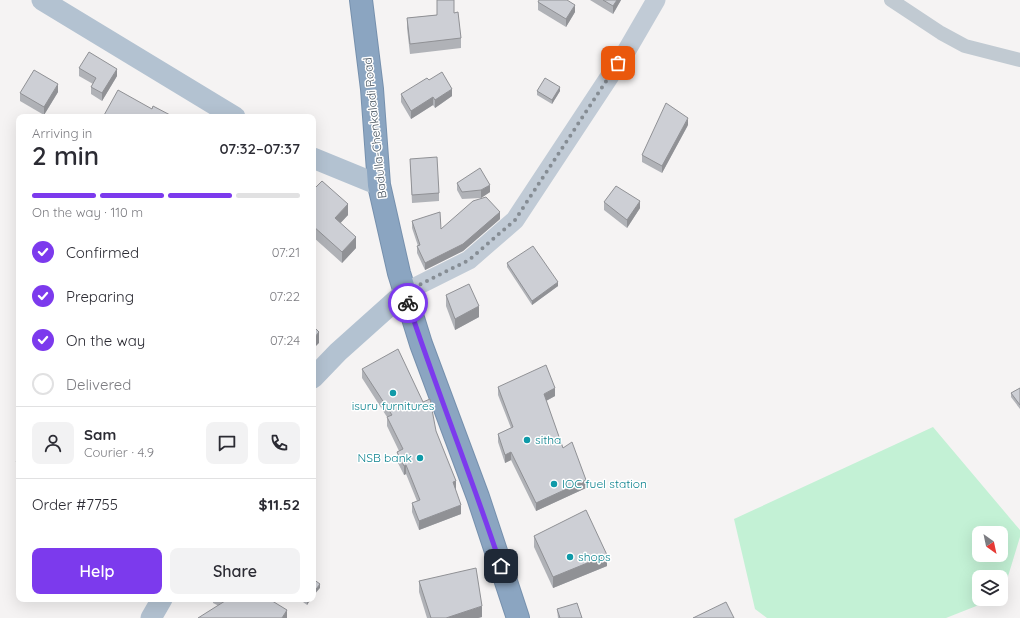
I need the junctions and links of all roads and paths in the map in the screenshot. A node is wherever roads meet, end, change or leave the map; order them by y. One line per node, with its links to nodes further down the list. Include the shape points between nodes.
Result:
1 (42, 0): 6 (main road)
2 (361, 0): 8 (highway, Badulla-Chenkaladi Road, via 372,89)
3 (656, 0): 9 (street, via 627,50 515,220 469,260)
4 (891, 0): 5 (street, via 964,46)
5 (1020, 60)
6 (231, 114)
7 (316, 159): 8 (main road)
8 (379, 185): 9 (highway, Badulla-Chenkaladi Road)
9 (405, 292): 10 (main road); 13 (highway, Badulla-Chenkaladi Road)
10 (316, 375)
11 (160, 602): 12 (main road)
12 (151, 618)
13 (518, 618)

